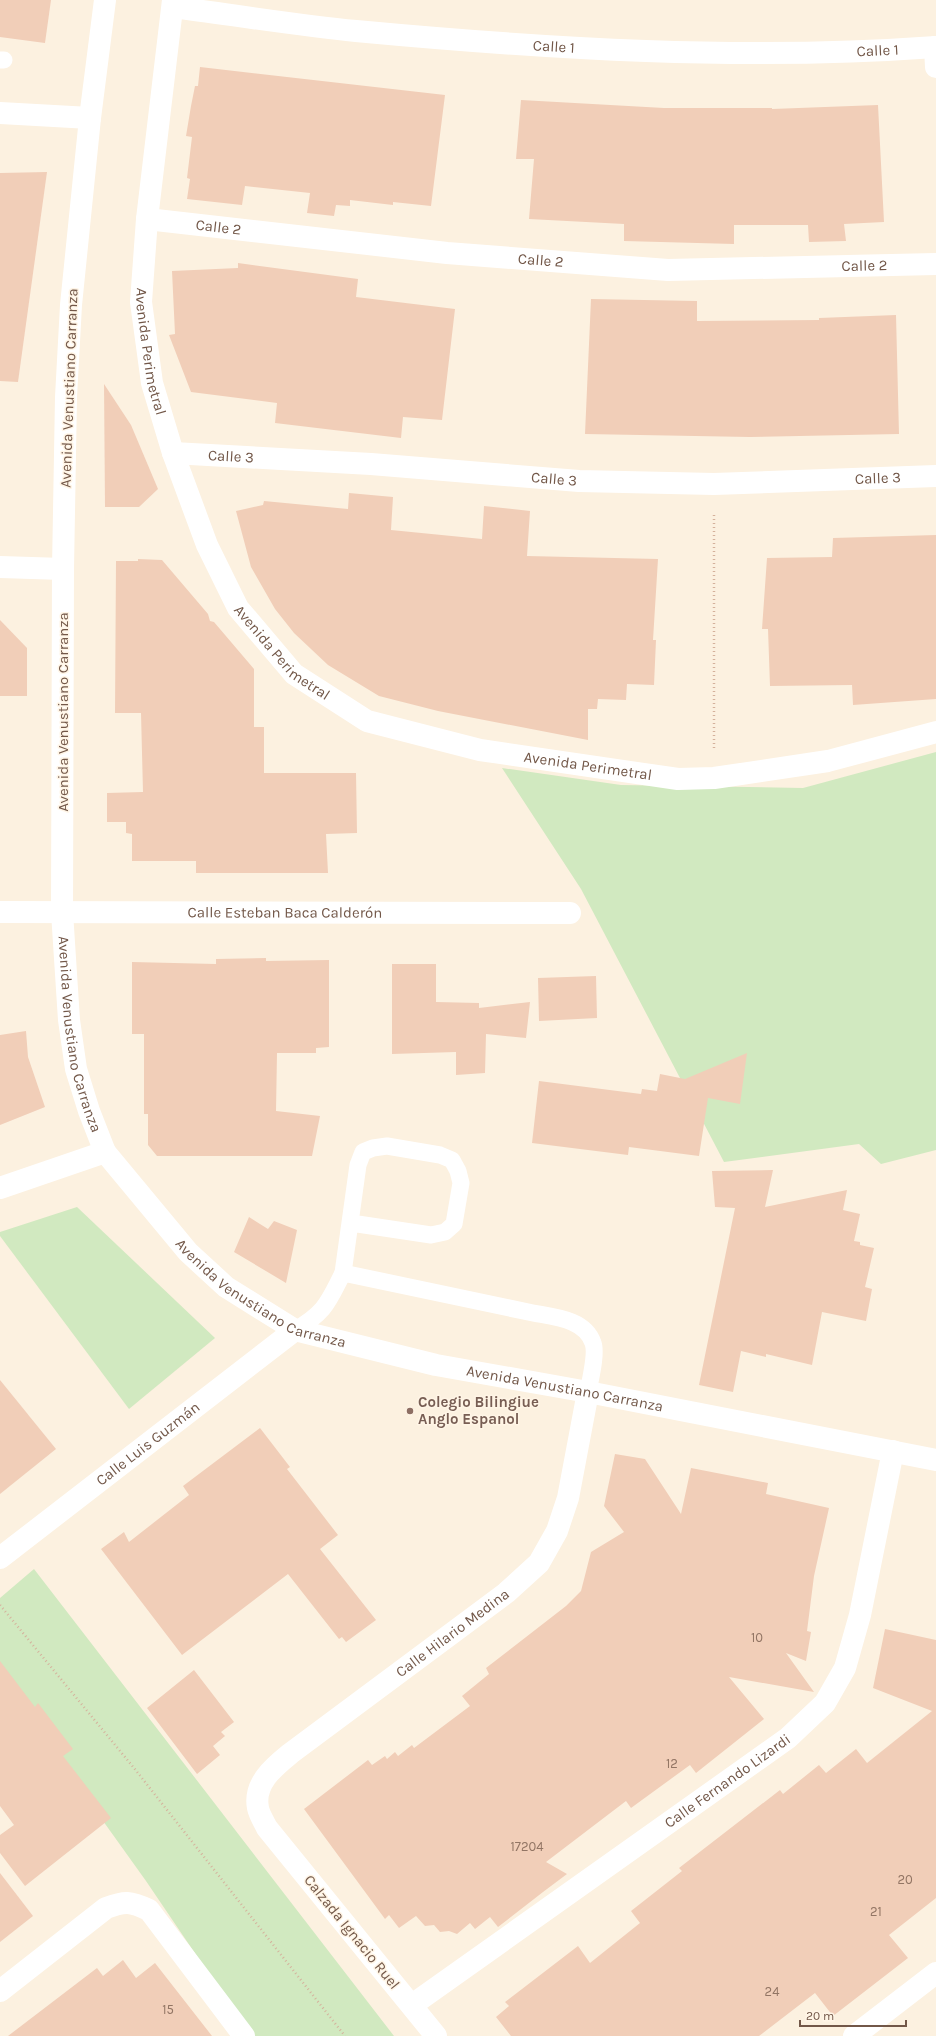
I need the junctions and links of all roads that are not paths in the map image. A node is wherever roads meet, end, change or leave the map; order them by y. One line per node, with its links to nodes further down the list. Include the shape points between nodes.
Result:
1 (105, 0): 5 (street, Avenida Venustiano Carranza)
2 (173, 3): 3 (street, Calle 1, via 354,31 603,50 815,54); 6 (street, Avenida Perimetral)
3 (936, 53)
4 (0, 113): 5 (street)
5 (90, 118): 11 (street, Avenida Venustiano Carranza, via 70,313)
6 (147, 219): 7 (street, Calle 2, via 447,254 668,270); 8 (street, Avenida Perimetral, via 141,302 152,383)
7 (936, 264)
8 (173, 453): 9 (street, Calle 3, via 371,464 579,480 714,484); 12 (street, Avenida Perimetral, via 207,545 238,608 294,674 367,721 480,750 678,779 714,778 828,761)
9 (936, 476)
10 (0, 568): 11 (street)
11 (63, 569): 14 (street, Avenida Venustiano Carranza)
12 (936, 732)
13 (0, 912): 14 (street, Calle Esteban Baca Calderón)
14 (62, 912): 15 (street, Calle Esteban Baca Calderón); 16 (street, Avenida Venustiano Carranza, via 69,1020 76,1069)
15 (570, 913)
16 (105, 1152): 17 (street); 20 (street, Avenida Venustiano Carranza, via 188,1252 226,1287)
17 (0, 1188)
18 (351, 1222): 18 (lane, via 358,1165 364,1152 387,1146 440,1155 452,1160 458,1171 461,1183 454,1224 445,1232 431,1235); 19 (lane)
19 (343, 1273): 20 (lane, via 326,1308); 21 (lane, via 564,1319 583,1327 594,1344)
20 (295, 1330): 21 (street, Avenida Venustiano Carranza, via 436,1365); 24 (street, Calle Luis Guzmán)
21 (588, 1392): 22 (street, Avenida Venustiano Carranza); 25 (street, Calle Hilario Medina, via 568,1498 557,1531 539,1563 506,1594 290,1753 268,1772 259,1790 258,1807)
22 (893, 1451): 23 (street, Avenida Venustiano Carranza); 28 (street, Calle Fernando Lizardi, via 860,1615 845,1668 825,1703 788,1738)
23 (936, 1460)
24 (0, 1558)
25 (267, 1828): 28 (street, Calzada Ignacio Ruel)
26 (936, 1973): 31 (street)
27 (0, 1991): 29 (street, via 106,1908 122,1902 134,1903 149,1910)
28 (412, 2005): 30 (street, Calzada Ignacio Ruel)
29 (244, 2036)
30 (436, 2036)
31 (854, 2036)

